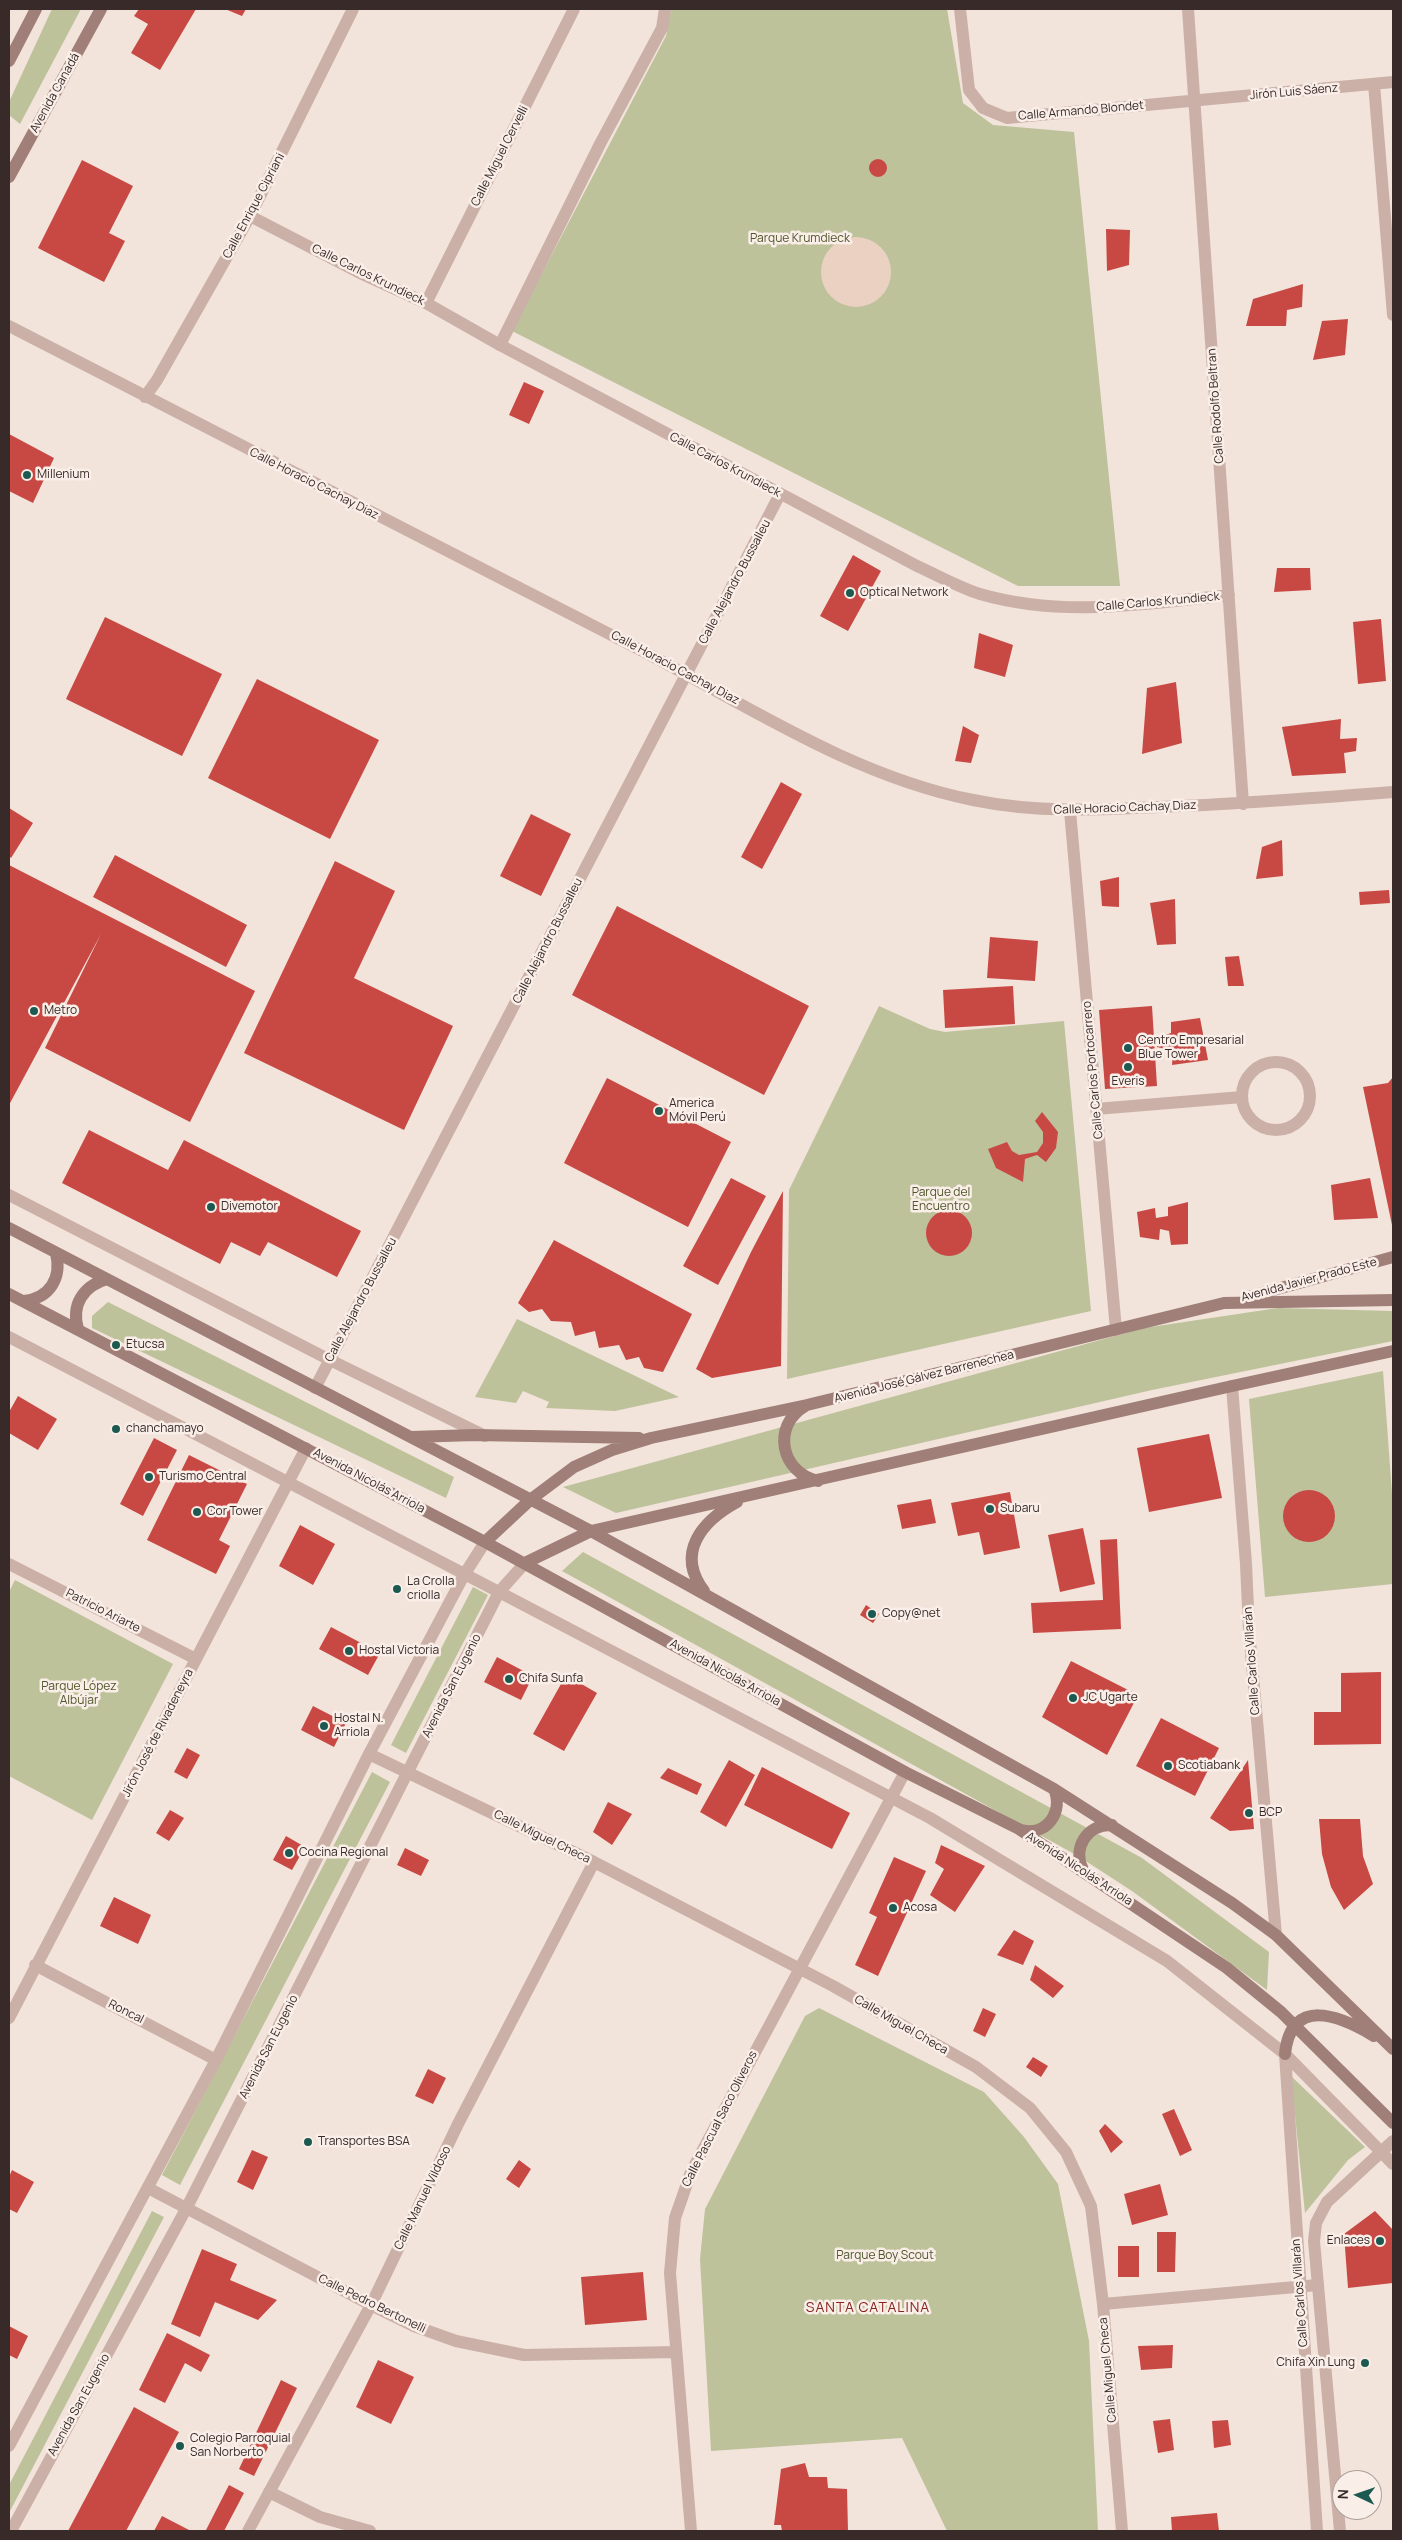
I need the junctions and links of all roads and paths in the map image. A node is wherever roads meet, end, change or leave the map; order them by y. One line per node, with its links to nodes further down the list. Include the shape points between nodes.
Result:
1 (36, 9): 8 (main road)
2 (101, 9): 12 (main road, Avenida Canadá)
3 (353, 9): 13 (street, Calle Enrique Cipriani)
4 (574, 9): 14 (street, Calle Miguel Cervelli)
5 (665, 9): 17 (street, via 662,28)
6 (960, 9): 11 (street, Calle Armando Blondet, via 969,90 983,108 1007,118)
7 (1188, 9): 11 (street, Calle Rodolfo Beltran)
8 (9, 61)
9 (1393, 82): 10 (street, Jirón Luis Sáenz)
10 (1374, 84): 11 (street, Jirón Luis Sáenz); 15 (street)
11 (1195, 101): 20 (street, Calle Rodolfo Beltran)
12 (9, 178)
13 (250, 216): 14 (street, Calle Carlos Krundieck); 18 (street, Calle Enrique Cipriani, via 158,380)
14 (426, 303): 17 (street, Calle Carlos Krundieck)
15 (1393, 315)
16 (9, 326): 18 (street, Calle Horacio Cachay Diaz)
17 (500, 345): 19 (street, Calle Carlos Krundieck)
18 (145, 397): 21 (street, Calle Horacio Cachay Diaz)
19 (780, 494): 20 (street, Calle Carlos Krundieck, via 917,566 979,594 1042,607 1103,609); 21 (street, Calle Alejandro Bussalleu)
20 (1229, 595): 23 (street, Calle Rodolfo Beltran)
21 (687, 674): 24 (street, Calle Horacio Cachay Diaz, via 820,745 888,776 970,800 1037,810); 40 (street, Calle Alejandro Bussalleu)
22 (1393, 792): 23 (street, Calle Horacio Cachay Diaz)
23 (1243, 804): 24 (street, Calle Horacio Cachay Diaz)
24 (1070, 811): 26 (street, Calle Carlos Portocarrero)
25 (1242, 1097): 25 (street, via 1247,1115 1254,1123 1275,1131 1296,1124 1304,1117 1310,1096 1302,1074 1288,1065 1271,1062 1251,1073); 26 (street)
26 (1096, 1110): 37 (street, Calle Carlos Portocarrero)
27 (9, 1195): 40 (street)
28 (9, 1228): 29 (main road)
29 (56, 1253): 31 (main road); 34 (main road, via 58,1268 54,1284 41,1296)
30 (1393, 1257): 35 (main road, Avenida Javier Prado Este)
31 (107, 1279): 36 (main road, via 91,1286 79,1299 75,1314); 42 (main road)
32 (9, 1294): 34 (main road, Avenida Nicolás Arriola)
33 (1393, 1300): 35 (main road, Avenida José Gálvez Barrenechea)
34 (24, 1302): 36 (main road, Avenida Nicolás Arriola)
35 (1224, 1303): 37 (main road, Avenida José Gálvez Barrenechea)
36 (78, 1330): 47 (main road, Avenida Nicolás Arriola)
37 (1116, 1330): 43 (main road, Avenida José Gálvez Barrenechea)
38 (9, 1337): 48 (street)
39 (1393, 1351): 41 (main road)
40 (330, 1360): 42 (street, Calle Alejandro Bussalleu); 44 (street)
41 (1232, 1386): 49 (main road); 69 (street, Calle Carlos Villarán, via 1249,1630)
42 (315, 1388): 45 (main road)
43 (807, 1405): 46 (main road, Avenida José Gálvez Barrenechea); 49 (main road, via 790,1419 784,1448 789,1462 799,1473)
44 (485, 1436): 45 (main road); 46 (main road)
45 (410, 1437): 51 (main road)
46 (651, 1438): 51 (main road, Avenida José Gálvez Barrenechea, via 593,1457 556,1479)
47 (306, 1448): 48 (street, Jirón José de Rivadeneyra); 53 (main road, Avenida Nicolás Arriola)
48 (289, 1481): 56 (street); 59 (street, Jirón José de Rivadeneyra)
49 (818, 1481): 50 (main road)
50 (749, 1496): 52 (main road); 58 (main road, via 712,1518 697,1537 692,1551 693,1568)
51 (530, 1500): 52 (main road); 53 (main road, Avenida José Gálvez Barrenechea)
52 (591, 1532): 55 (main road); 58 (main road)
53 (485, 1542): 55 (main road, Avenida Nicolás Arriola); 56 (street)
54 (9, 1564): 59 (street, Patricio Ariarte)
55 (525, 1564): 57 (street, Avenida San Eugenio); 62 (main road, Avenida Nicolás Arriola)
56 (464, 1575): 57 (street); 60 (street)
57 (499, 1592): 61 (street, Avenida San Eugenio); 64 (street)
58 (705, 1594): 63 (main road)
59 (196, 1659): 70 (street, Jirón José de Rivadeneyra)
60 (369, 1754): 61 (street, Calle Miguel Checa); 76 (street)
61 (408, 1772): 67 (street, Calle Miguel Checa); 82 (street, Avenida San Eugenio)
62 (905, 1772): 64 (street, Calle Pascual Saco Oliveros); 66 (main road, Avenida Nicolás Arriola)
63 (1054, 1789): 65 (main road); 66 (main road, via 1058,1806 1051,1822 1036,1831)
64 (891, 1798): 71 (street, Calle Pascual Saco Oliveros); 75 (street, via 993,1855 1167,1961)
65 (1112, 1825): 68 (main road, via 1099,1826 1083,1838 1079,1851); 69 (main road)
66 (1018, 1829): 68 (main road, Avenida Nicolás Arriola)
67 (594, 1862): 71 (street, Calle Miguel Checa); 85 (street, Calle Manuel Vildoso, via 458,2124)
68 (1083, 1870): 73 (main road, Avenida Nicolás Arriola, via 1227,1968)
69 (1276, 1935): 74 (main road)
70 (35, 1965): 72 (street, Jirón José de Rivadeneyra); 76 (street, Roncal)
71 (800, 1969): 86 (street, Calle Miguel Checa, via 976,2067 1030,2108 1066,2152 1091,2206); 87 (street, Calle Pascual Saco Oliveros, via 682,2195 670,2255)
72 (9, 2018)
73 (1294, 2025): 74 (main road, via 1314,2016 1334,2018 1356,2026); 75 (main road); 77 (main road, Avenida Nicolás Arriola)
74 (1392, 2047)
75 (1284, 2054): 79 (street); 84 (street, Calle Carlos Villarán)
76 (216, 2060): 81 (street)
77 (1393, 2123)
78 (1393, 2141): 79 (street, Calle Carlos Villarán)
79 (1381, 2152): 80 (street); 83 (street, Calle Carlos Villarán, via 1321,2211 1314,2240)
80 (1393, 2164)
81 (148, 2188): 82 (street, Calle Pedro Bertonelli); 88 (street)
82 (186, 2210): 85 (street, Calle Pedro Bertonelli); 90 (street, Avenida San Eugenio)
83 (1318, 2285): 84 (street); 96 (street, Calle Carlos Villarán)
84 (1299, 2286): 86 (street); 95 (street, Calle Carlos Villarán)
85 (371, 2304): 87 (street, Calle Pedro Bertonelli, via 414,2326 456,2341 524,2356); 89 (street, Calle Manuel Vildoso)
86 (1103, 2304): 94 (street, Calle Miguel Checa)
87 (676, 2352): 93 (street, Calle Pascual Saco Oliveros)
88 (9, 2446)
89 (269, 2492): 91 (street, Calle Manuel Vildoso); 92 (street, via 320,2518)
90 (10, 2531)
91 (248, 2531)
92 (370, 2531)
93 (691, 2531)
94 (1122, 2531)
95 (1317, 2531)
96 (1340, 2531)

